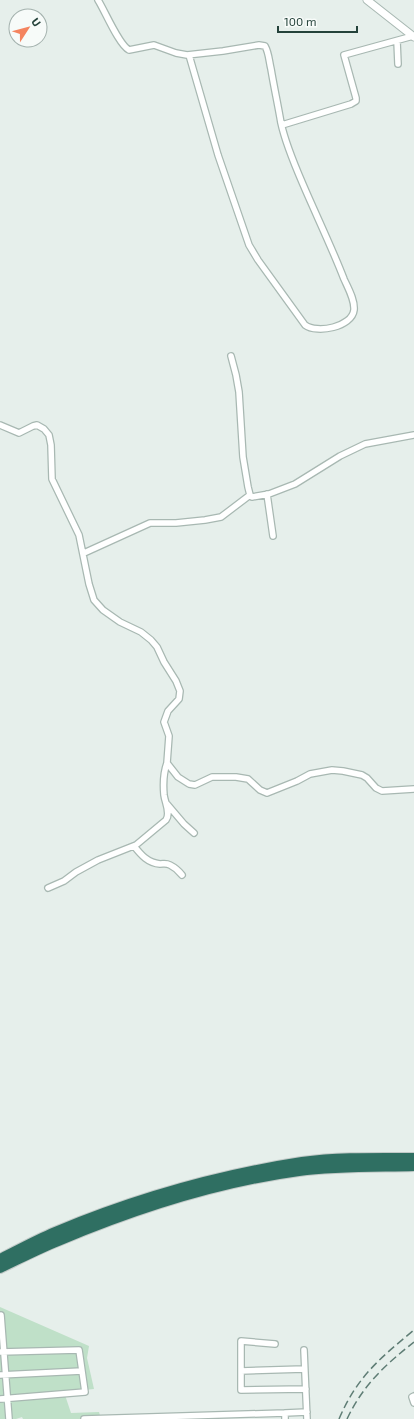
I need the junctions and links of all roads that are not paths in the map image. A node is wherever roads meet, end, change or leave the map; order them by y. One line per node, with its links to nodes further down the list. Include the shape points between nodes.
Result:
1 (98, 0): 5 (street, via 120,42 126,48 131,50 154,45 176,54)
2 (367, 0): 3 (street)
3 (414, 36): 4 (street)
4 (397, 41): 6 (street); 7 (street, via 344,56 356,98 354,102)
5 (189, 55): 7 (street, via 265,45); 7 (street, via 218,155 249,245 305,325 314,329 325,329 351,318 354,306 300,178)
6 (398, 64)
7 (282, 125)
8 (231, 356): 12 (street, via 239,387 241,446)
9 (0, 424): 14 (street, via 19,433 37,426 48,433 52,479 79,535)
10 (414, 435): 11 (street, via 359,446 298,482)
11 (267, 494): 12 (street, via 253,497); 13 (street)
12 (250, 495): 14 (street, via 221,517 176,523 150,523)
13 (273, 536)
14 (84, 553): 15 (street, via 90,589 98,605 120,622 151,640 178,684 179,699 166,714 164,722 168,736)
15 (167, 763): 16 (street, via 178,777 192,785 212,777 236,777 248,779 266,793 310,774 332,770 366,776 382,791); 17 (street, via 163,778)
16 (414, 789)
17 (165, 802): 18 (street); 19 (street, via 168,815 166,820)
18 (194, 832)
19 (134, 846): 20 (street, via 148,860 172,866); 21 (street, via 98,860)
20 (182, 875)
21 (48, 888)
22 (414, 1158): 24 (highway, via 303,1162 176,1189 53,1232)
23 (414, 1166): 25 (highway, via 337,1167 299,1171 234,1184 178,1198 105,1222)
24 (0, 1259)
25 (0, 1268)
26 (1, 1315): 29 (street)
27 (275, 1344): 32 (street, via 241,1341)
28 (304, 1350): 30 (street)
29 (2, 1352): 31 (street, via 79,1350); 33 (street)
30 (304, 1369): 32 (street); 34 (street)
31 (82, 1371): 33 (street); 37 (street, via 85,1392)
32 (241, 1371): 34 (street, via 241,1390)
33 (3, 1375): 37 (street)
34 (306, 1389): 39 (street)
35 (414, 1396): 38 (street)
36 (0, 1399): 37 (street)
37 (7, 1399): 41 (street)
38 (414, 1403)
39 (307, 1412): 40 (street); 43 (street)
40 (285, 1416): 42 (street)
41 (9, 1419)
42 (84, 1419)
43 (307, 1419)

